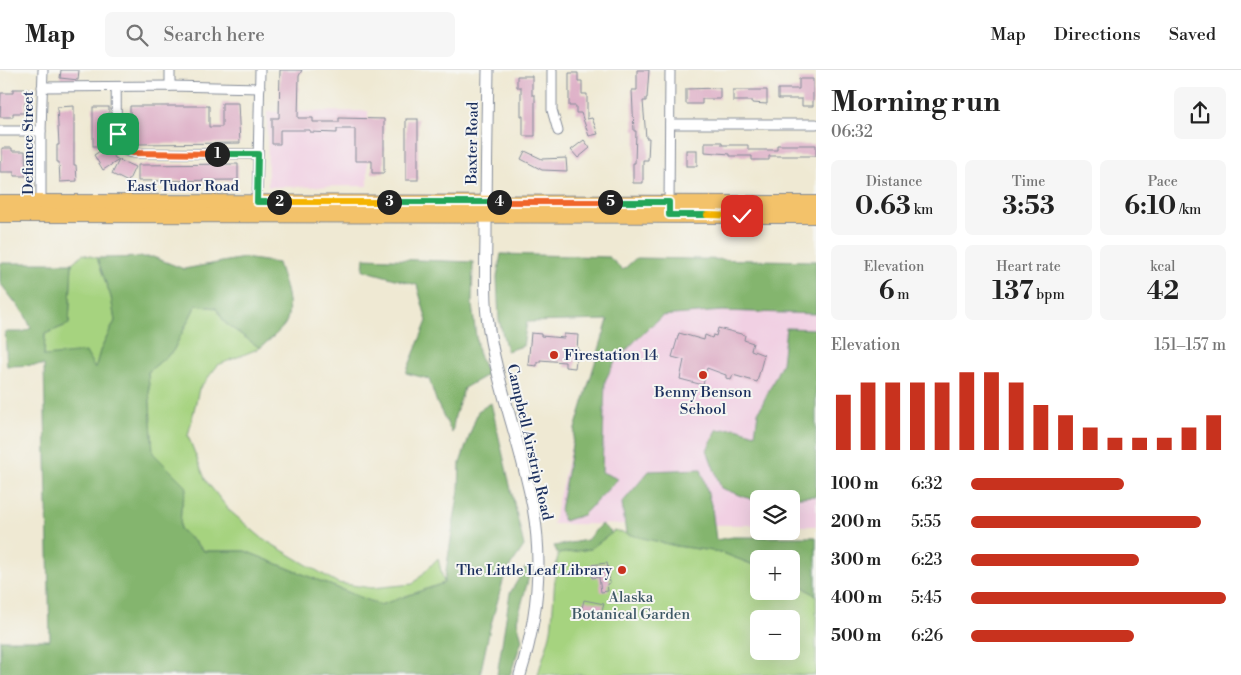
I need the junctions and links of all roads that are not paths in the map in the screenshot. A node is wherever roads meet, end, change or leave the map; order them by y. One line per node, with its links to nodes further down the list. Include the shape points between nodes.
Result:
1 (43, 70): 8 (street, Defiance Street)
2 (170, 70): 7 (street)
3 (260, 70): 10 (street)
4 (488, 70): 21 (street, Baxter Road)
5 (552, 70): 15 (street, via 552,110)
6 (670, 70): 11 (street)
7 (170, 86): 9 (street); 10 (street)
8 (42, 87): 9 (street); 14 (street, Defiance Street)
9 (116, 87): 16 (street, via 118,134 127,152)
10 (260, 88): 16 (street)
11 (670, 124): 12 (street); 22 (street)
12 (816, 124)
13 (0, 131): 14 (street)
14 (41, 131): 19 (street, Defiance Street)
15 (558, 131)
16 (258, 154): 20 (street)
17 (0, 202): 19 (main road, East Tudor Road)
18 (816, 203): 22 (main road, East Tudor Road)
19 (41, 209): 20 (main road, East Tudor Road); 23 (main road, East Tudor Road)
20 (257, 209): 21 (main road, East Tudor Road)
21 (486, 209): 22 (main road, East Tudor Road); 25 (street, Campbell Airstrip Road, via 489,329 533,507 537,537 537,596 530,643)
22 (669, 209): 24 (main road, East Tudor Road)
23 (0, 216)
24 (816, 216)
25 (520, 675)

